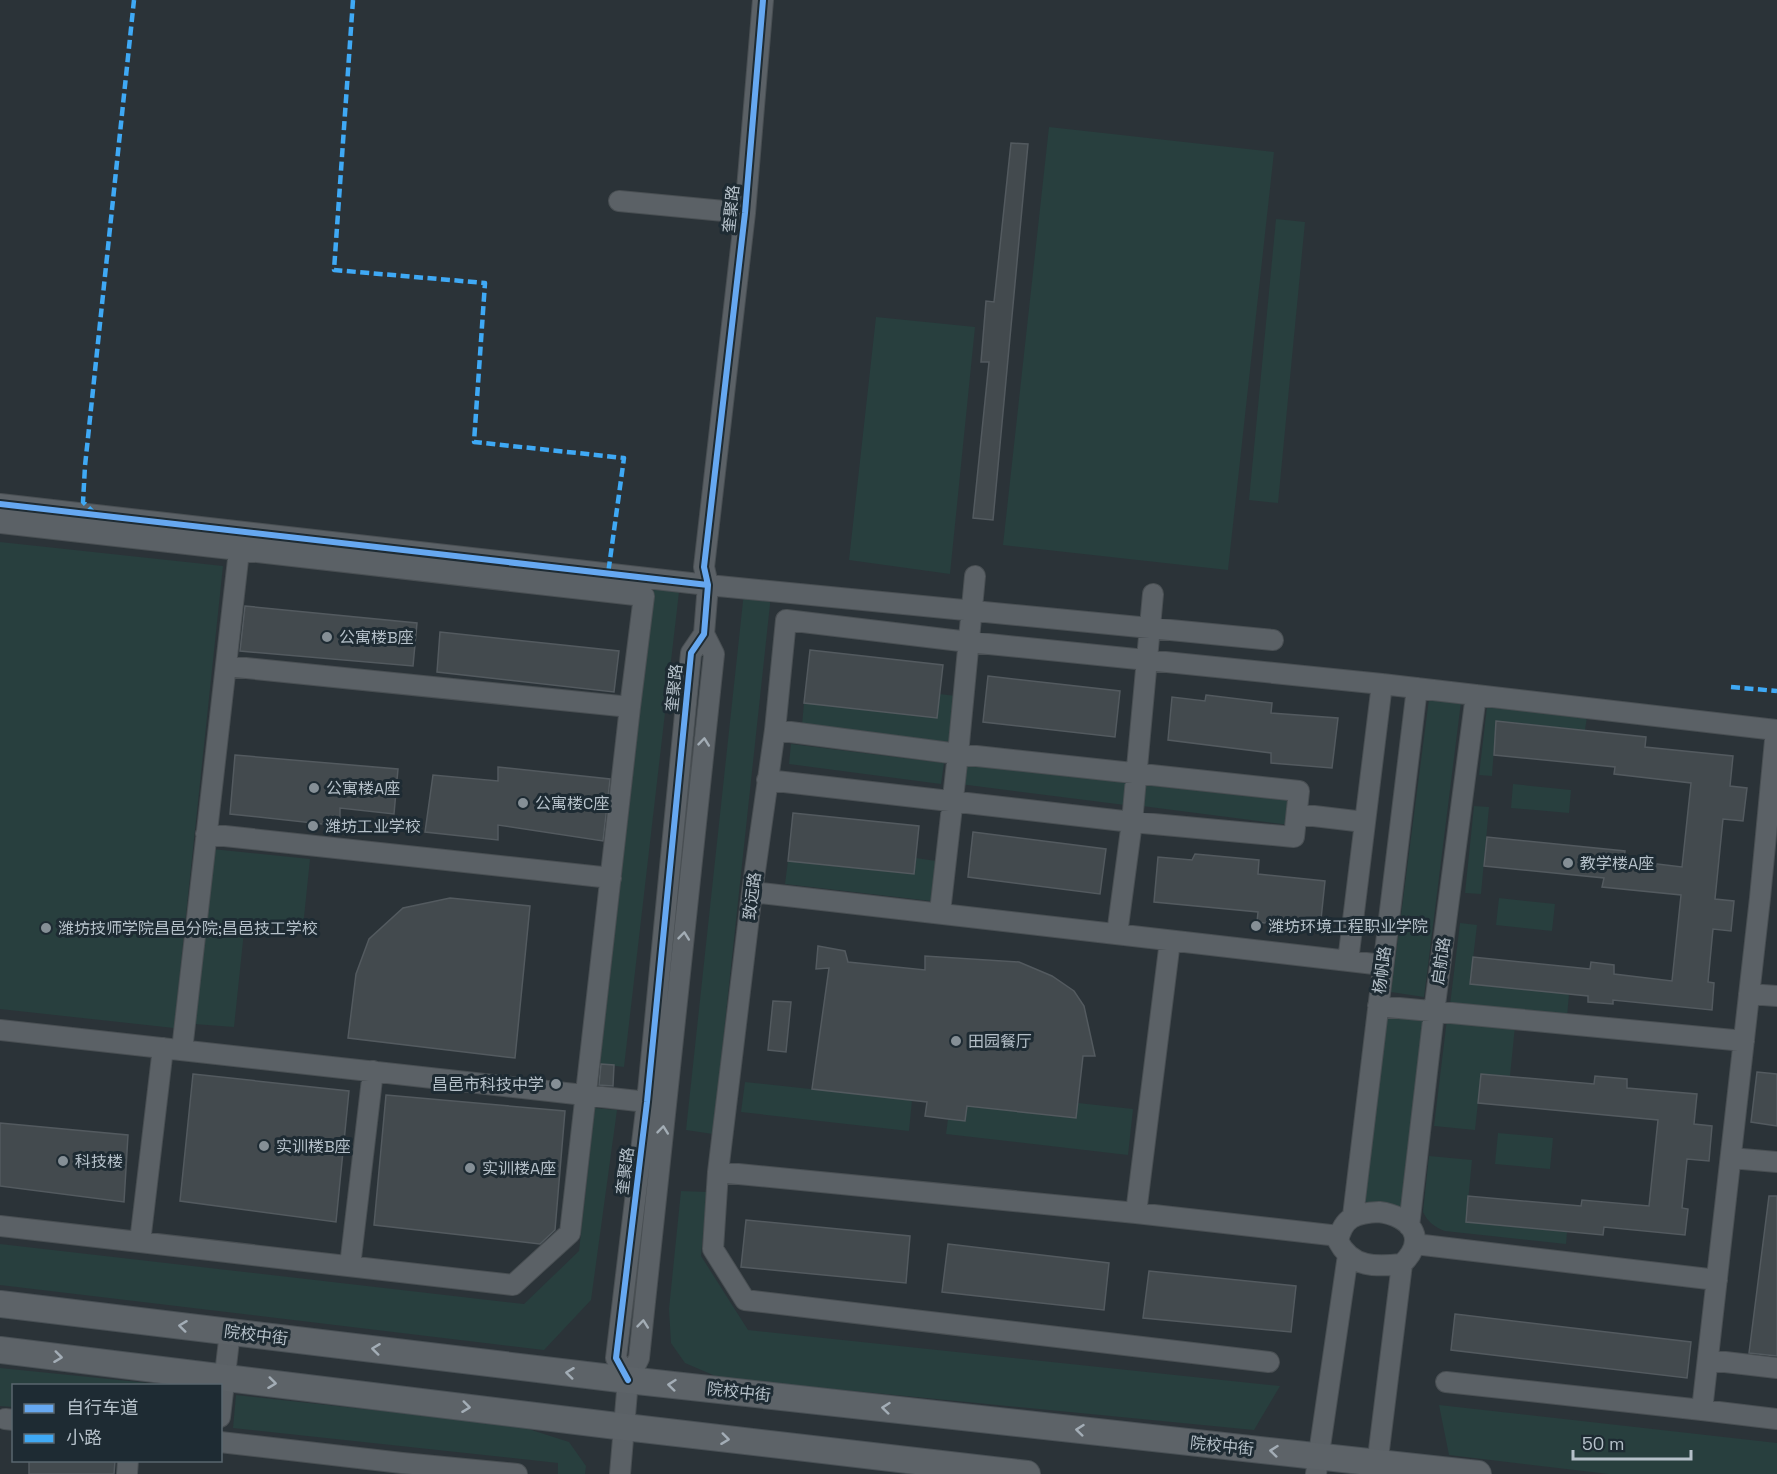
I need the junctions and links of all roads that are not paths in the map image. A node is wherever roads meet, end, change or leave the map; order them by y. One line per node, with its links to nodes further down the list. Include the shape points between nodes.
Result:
1 (763, 0): 3 (street, 奎聚路)
2 (619, 201): 3 (street)
3 (745, 213): 8 (street, 奎聚路, via 704,567)
4 (0, 504): 8 (street)
5 (0, 523): 6 (street)
6 (239, 551): 16 (street); 20 (street, via 644,596)
7 (975, 576): 10 (street)
8 (708, 585): 10 (street); 12 (street, 奎聚路)
9 (1153, 594): 11 (street)
10 (972, 611): 11 (street); 14 (street)
11 (1149, 629): 13 (street); 15 (street)
12 (704, 634): 47 (street, 奎聚路, via 691,653); 68 (street, 奎聚路, one-way to 12, via 639,1358 714,654)
13 (1273, 640)
14 (969, 642): 15 (street); 21 (street, 致远路, via 786,620); 22 (street)
15 (1146, 660): 17 (street); 23 (street)
16 (226, 666): 20 (street); 29 (street)
17 (1382, 684): 18 (street); 28 (street)
18 (1417, 688): 19 (street); 37 (street, 杨帆路)
19 (1476, 695): 32 (street, via 1776,730); 41 (street, 启航路)
20 (630, 707): 30 (street)
21 (775, 730): 22 (street); 24 (street, 致远路)
22 (958, 754): 23 (street); 25 (street)
23 (1136, 773): 26 (street, via 1299,791); 27 (street)
24 (768, 780): 25 (street); 31 (street, 致远路)
25 (952, 801): 27 (street); 33 (street)
26 (1297, 814): 27 (street, via 1294,837); 28 (street)
27 (1131, 822): 34 (street)
28 (1364, 822): 36 (street)
29 (206, 834): 30 (street); 44 (street)
30 (611, 878): 46 (street)
31 (752, 892): 33 (street); 50 (street, 致远路)
32 (1768, 898): 38 (street)
33 (940, 912): 34 (street)
34 (1117, 934): 35 (street)
35 (1170, 941): 36 (street); 51 (street)
36 (1348, 961): 37 (street)
37 (1383, 964): 40 (street, 杨帆路)
38 (1749, 993): 39 (street); 43 (street)
39 (1777, 996)
40 (1378, 1006): 41 (street); 52 (street, 杨帆路)
41 (1434, 1012): 43 (street); 54 (street, 启航路)
42 (0, 1030): 44 (street)
43 (1744, 1041): 48 (street)
44 (172, 1049): 45 (street); 56 (street)
45 (373, 1071): 46 (street); 59 (street)
46 (585, 1094): 47 (street); 59 (street, via 570,1233 513,1284)
47 (646, 1102): 68 (street, 奎聚路, via 616,1358)
48 (1731, 1158): 49 (street); 60 (street)
49 (1777, 1162)
50 (718, 1172): 51 (street); 65 (street, 致远路, via 713,1249 745,1300)
51 (1136, 1213): 55 (street)
52 (1353, 1216): 54 (street, via 1387,1213 1405,1220); 55 (street, via 1343,1224)
53 (0, 1226): 56 (street)
54 (1412, 1235): 58 (street, via 1409,1257); 60 (street)
55 (1339, 1236): 57 (street, via 1338,1241)
56 (141, 1242): 59 (street)
57 (1348, 1255): 58 (street, via 1370,1265); 75 (street)
58 (1402, 1264): 76 (street)
59 (350, 1266)
60 (1717, 1280): 64 (street)
61 (0, 1304): 62 (main road, 院校中街, one-way to 61)
62 (230, 1332): 67 (street); 68 (main road, 院校中街, one-way to 62)
63 (0, 1350): 67 (main road, one-way to 67)
64 (1708, 1360): 66 (street); 71 (street)
65 (1269, 1362)
66 (1777, 1368)
67 (225, 1377): 70 (street); 73 (main road, one-way to 73)
68 (628, 1380): 73 (street, 奎聚路); 75 (main road, 院校中街, one-way to 68)
69 (1446, 1382): 71 (street)
70 (222, 1401)
71 (1702, 1410): 72 (street)
72 (1777, 1419)
73 (626, 1427): 79 (street, 奎聚路); 80 (main road, one-way to 80)
74 (222, 1442): 77 (street)
75 (1317, 1465): 76 (main road, 院校中街)
76 (1377, 1468): 81 (main road, 院校中街)
77 (401, 1469): 78 (street)
78 (517, 1474)
79 (620, 1474)
80 (1027, 1474)
81 (1478, 1474)

